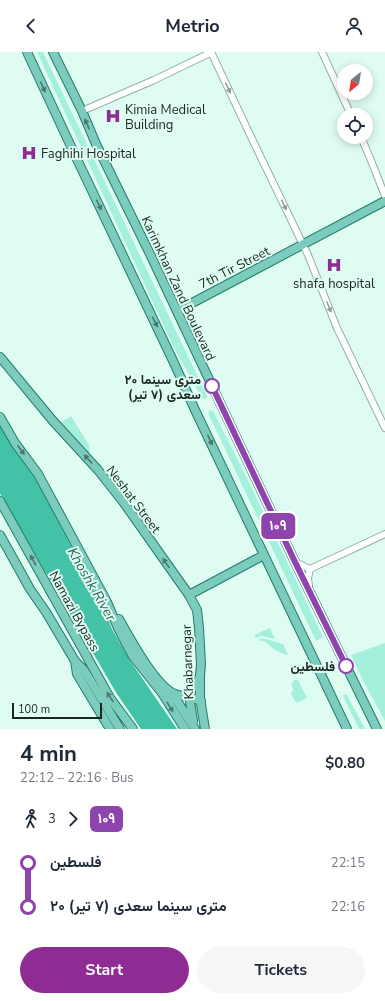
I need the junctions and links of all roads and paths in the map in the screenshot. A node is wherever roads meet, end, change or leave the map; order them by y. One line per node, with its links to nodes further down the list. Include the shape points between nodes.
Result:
1 (27, 52): 18 (main road, one-way to 18)
2 (53, 52): 6 (main road, Karimkhan Zand Boulevard)
3 (212, 52): 6 (street); 10 (street, one-way to 10)
4 (322, 52): 5 (street)
5 (347, 108)
6 (82, 111): 11 (main road, Karimkhan Zand Boulevard, one-way to 6)
7 (364, 144): 8 (street)
8 (385, 196)
9 (385, 201): 10 (main road, 7th Tir Street)
10 (303, 245): 11 (main road, 7th Tir Street); 14 (street, one-way to 14, via 337,328)
11 (177, 311): 19 (main road, Karimkhan Zand Boulevard)
12 (0, 357): 22 (main road, Neshat Street, one-way to 12, via 112,486)
13 (0, 417): 23 (main road, one-way to 23, via 38,474)
14 (385, 428)
15 (0, 501): 33 (main road, Namazi Bypass, one-way to 15, via 110,698)
16 (385, 534): 20 (street)
17 (0, 535): 24 (main road)
18 (264, 555): 22 (main road); 36 (main road)
19 (295, 562): 20 (street); 21 (main road, Karimkhan Zand Boulevard)
20 (310, 568): 21 (street, via 308,578)
21 (311, 594): 37 (main road, Karimkhan Zand Boulevard)
22 (189, 595): 25 (main road, Khabarnegar, via 197,610)
23 (107, 602): 26 (main road, via 147,665); 34 (main road, one-way to 34, via 132,655 162,693)
24 (75, 661): 28 (main road, via 84,670); 30 (main road, via 77,674)
25 (200, 675): 26 (main road, via 187,695 174,694); 27 (main road, Khabarnegar)
26 (167, 689): 29 (main road)
27 (201, 701): 29 (main road, via 193,698 190,702); 35 (main road, Khabarnegar)
28 (115, 721): 31 (main road); 32 (main road)
29 (195, 728)
30 (110, 729)
31 (120, 729)
32 (124, 729)
33 (133, 729)
34 (185, 729)
35 (206, 729)
36 (346, 729)
37 (377, 729)

